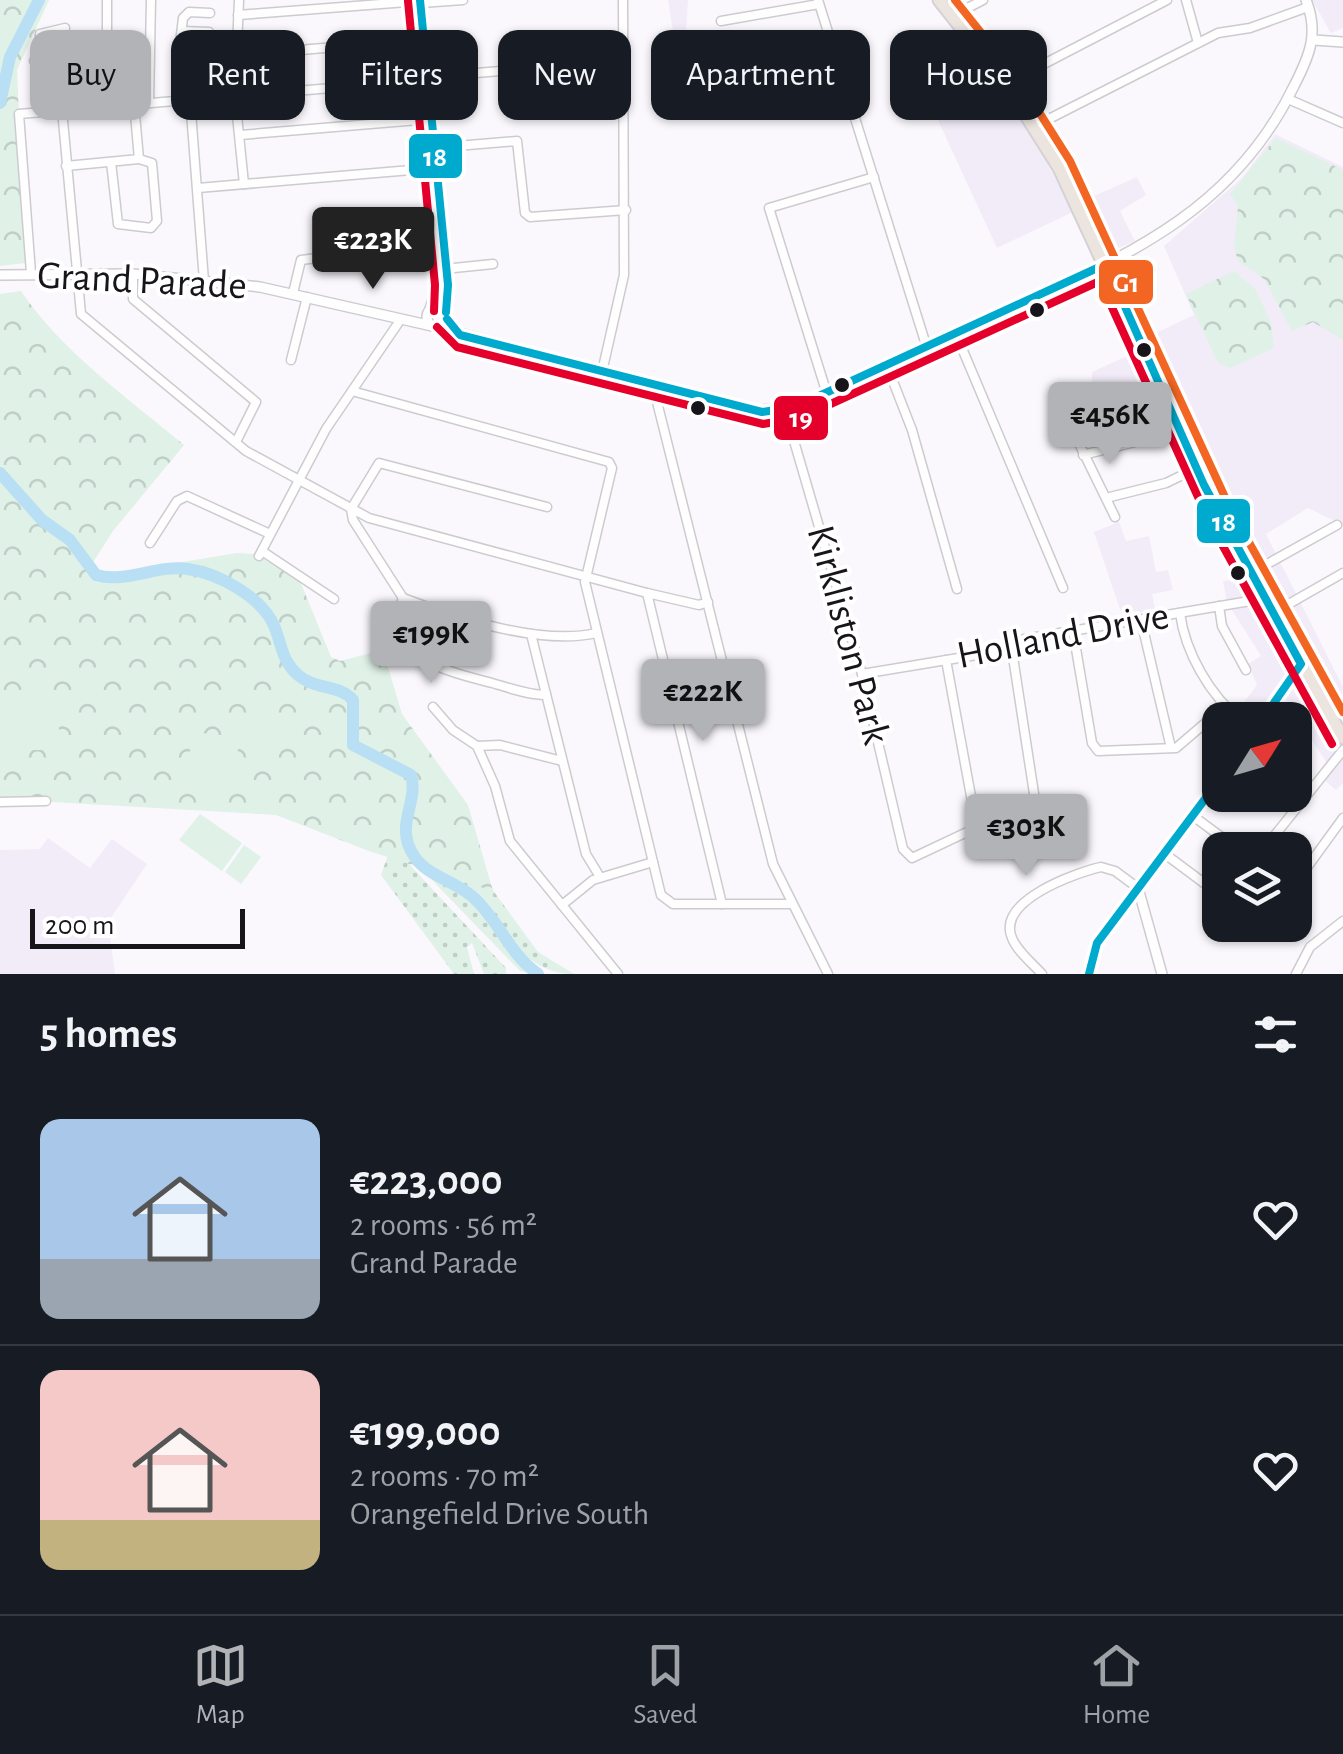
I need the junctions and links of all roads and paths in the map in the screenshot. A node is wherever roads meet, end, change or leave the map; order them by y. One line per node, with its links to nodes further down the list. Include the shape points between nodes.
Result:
1 (107, 0): 19 (street)
2 (151, 0): 20 (street)
3 (239, 0): 14 (street)
4 (463, 0): 10 (street)
5 (623, 0): 24 (street)
6 (939, 0): 15 (main road)
7 (984, 0): 15 (street)
8 (1167, 0): 30 (street)
9 (1186, 0): 29 (street)
10 (420, 1): 14 (street); 23 (street)
11 (819, 2): 16 (street); 25 (street)
12 (1307, 3): 27 (street); 29 (street)
13 (210, 13): 21 (street, via 186,13)
14 (238, 15): 22 (street)
15 (952, 16): 26 (main road)
16 (721, 22)
17 (65, 28): 18 (street)
18 (57, 30)
19 (106, 30)
20 (150, 30)
21 (182, 30)
22 (238, 30)
23 (423, 30)
24 (623, 30)
25 (828, 30)
26 (963, 30)
27 (1314, 40): 28 (street); 31 (street)
28 (1343, 42)
29 (1198, 43): 43 (street)
30 (1047, 62)
31 (1288, 99): 42 (street); 58 (street, via 1251,154 1195,211)
32 (30, 113): 61 (street, via 19,114)
33 (63, 120): 48 (street)
34 (135, 120): 46 (street)
35 (195, 120): 52 (street)
36 (238, 120): 44 (street)
37 (419, 120): 44 (street)
38 (430, 120): 45 (street)
39 (624, 120): 53 (street)
40 (856, 120): 50 (street)
41 (1030, 120): 43 (main road)
42 (1343, 123)
43 (1034, 126): 58 (main road)
44 (240, 136): 51 (street)
45 (433, 148): 49 (street); 53 (street, via 517,141 526,216)
46 (139, 158): 47 (street); 47 (street, via 152,163 157,221 151,228 118,224)
47 (112, 162): 48 (street)
48 (66, 166): 60 (street)
49 (434, 168): 51 (street); 55 (street)
50 (874, 177): 73 (street); 79 (street, via 770,208)
51 (244, 184): 52 (street)
52 (198, 188): 64 (street)
53 (626, 210): 76 (street, via 624,274)
54 (371, 214): 56 (street)
55 (441, 243): 56 (street); 59 (street)
56 (374, 251): 65 (street, via 301,260)
57 (493, 264): 59 (street)
58 (1106, 264): 71 (street); 82 (main road)
59 (444, 270): 67 (street); 68 (street)
60 (76, 272): 61 (street, Grand Parade); 62 (street, Grand Parade); 83 (street, via 84,317)
61 (31, 273): 63 (street, Grand Parade)
62 (133, 274): 64 (street, Grand Parade); 83 (street, via 133,299 254,398 256,407)
63 (0, 275)
64 (204, 281): 65 (street, Grand Parade)
65 (294, 294): 66 (street, Grand Parade)
66 (307, 297): 69 (street, Grand Parade); 74 (street)
67 (429, 311): 68 (street, via 438,307); 69 (street); 70 (street)
68 (446, 316): 70 (street); 72 (street)
69 (401, 320): 70 (street, Grand Parade); 78 (street)
70 (434, 327): 72 (street, Grand Parade)
71 (956, 334): 73 (street); 97 (street)
72 (460, 335): 76 (street, Grand Parade)
73 (927, 348): 75 (street)
74 (291, 360)
75 (887, 366): 79 (street); 98 (street)
76 (602, 372): 77 (street, Grand Parade)
77 (653, 386): 80 (street, Grand Parade, via 737,408); 103 (street)
78 (352, 392): 86 (street); 96 (street, via 609,462)
79 (827, 394): 80 (street)
80 (786, 410): 115 (street, Kirkliston Park)
81 (1078, 414): 84 (street, via 1067,418)
82 (1177, 424): 84 (street); 85 (main road)
83 (236, 442): 86 (street)
84 (1083, 455): 87 (street)
85 (1197, 468): 87 (street); 94 (main road)
86 (298, 479): 89 (street); 92 (street)
87 (1106, 498): 90 (street)
88 (547, 507): 89 (street, via 380,463)
89 (351, 509): 96 (street); 102 (street)
90 (1116, 517)
91 (1337, 525): 94 (street)
92 (270, 534): 93 (street, via 188,496 177,501); 101 (street, via 260,553)
93 (150, 543)
94 (1251, 573): 100 (main road)
95 (1341, 575): 106 (street)
96 (584, 576): 99 (street); 109 (street)
97 (1063, 588)
98 (958, 590)
99 (647, 593): 103 (street); 140 (street)
100 (1263, 595): 104 (street, Holland Drive); 106 (main road)
101 (334, 598)
102 (403, 598): 110 (street); 116 (street, via 401,630 428,666)
103 (708, 602): 141 (street, via 766,841)
104 (1219, 606): 105 (street, Holland Drive); 114 (street, via 1222,626)
105 (1180, 613): 107 (street, Holland Drive); 117 (street, via 1183,636)
106 (1273, 614): 113 (main road)
107 (1141, 620): 108 (street, Holland Drive); 123 (street)
108 (1073, 632): 111 (street, Holland Drive); 123 (street, via 1094,747 1107,753)
109 (596, 633): 110 (street, via 563,639); 136 (street)
110 (531, 634): 116 (street)
111 (1011, 644): 112 (street, Holland Drive); 132 (street, via 1035,800)
112 (946, 660): 115 (street, Holland Drive); 132 (street)
113 (1301, 664): 118 (street); 121 (main road)
114 (1246, 670)
115 (862, 674): 132 (street, Kirkliston Park, via 903,850 912,858)
116 (546, 696): 125 (street)
117 (1221, 702)
118 (1275, 702)
119 (433, 707): 122 (street)
120 (1202, 727): 123 (street)
121 (1341, 731)
122 (477, 746): 125 (street); 142 (street, via 510,841)
123 (1171, 748)
124 (1343, 750): 126 (street)
125 (562, 760): 137 (street, via 586,854)
126 (1312, 780)
127 (46, 801): 128 (street)
128 (0, 802)
129 (1202, 804): 130 (street)
130 (1193, 816): 133 (street); 134 (street)
131 (1343, 818): 135 (street)
132 (977, 829)
133 (1215, 832)
134 (1165, 854): 138 (street); 139 (street)
135 (1312, 861)
136 (653, 862): 137 (street); 140 (street, via 666,901)
137 (600, 877): 142 (street)
138 (1202, 882)
139 (1138, 888): 146 (street, via 1101,868 1022,901 1010,936); 147 (street, via 1097,943); 148 (street)
140 (722, 904): 141 (street)
141 (791, 904): 145 (street)
142 (562, 906): 144 (street)
143 (1343, 922): 149 (street, via 1310,947)
144 (618, 974)
145 (828, 974)
146 (1042, 974)
147 (1089, 974)
148 (1162, 974)
149 (1296, 974)

